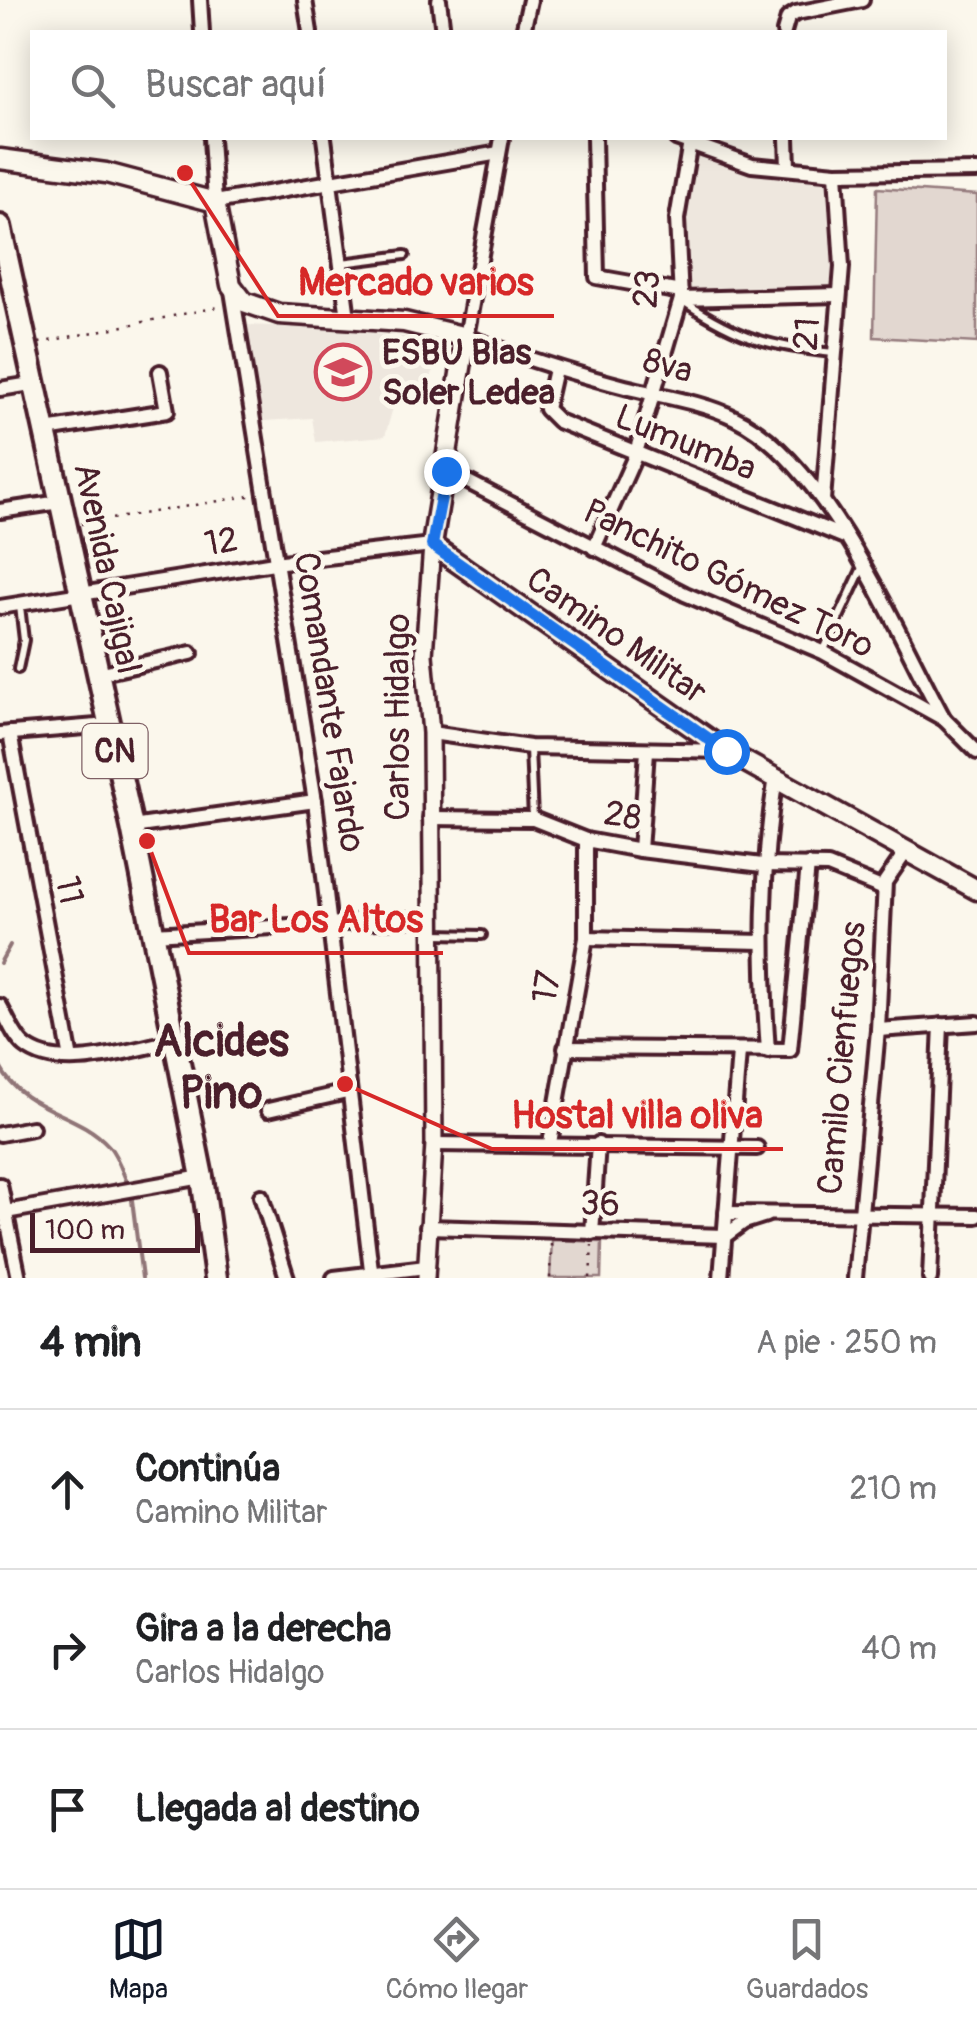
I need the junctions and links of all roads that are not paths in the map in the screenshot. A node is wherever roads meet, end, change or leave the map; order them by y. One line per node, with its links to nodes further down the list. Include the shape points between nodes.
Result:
1 (200, 0): 7 (street)
2 (305, 0): 8 (street)
3 (439, 0): 9 (street)
4 (530, 0): 10 (street)
5 (862, 0): 6 (street)
6 (848, 2): 11 (street, via 796,13)
7 (202, 30)
8 (310, 30)
9 (444, 30)
10 (523, 30)
11 (785, 30)
12 (210, 140): 25 (street, Comandante Fajardo)
13 (324, 140): 24 (street)
14 (502, 140): 19 (street)
15 (594, 140): 31 (street, via 597,277)
16 (683, 140): 18 (street)
17 (787, 140): 21 (street)
18 (690, 142): 21 (street, via 752,165); 31 (street, 23, via 677,219)
19 (499, 153): 24 (street); 34 (street)
20 (0, 158): 25 (main road, via 106,173)
21 (788, 167): 23 (street)
22 (977, 171): 23 (street)
23 (836, 173): 32 (street, 21)
24 (330, 180): 25 (street); 28 (street)
25 (216, 202): 30 (main road, Comandante Fajardo)
26 (0, 226): 29 (main road, Avenida Cajigal / CN)
27 (405, 254): 28 (lane)
28 (341, 263): 33 (street)
29 (7, 288): 38 (main road, Avenida Cajigal / CN)
30 (233, 295): 33 (main road, 8va, via 279,314); 50 (street, Comandante Fajardo)
31 (680, 296): 32 (street); 35 (lane, via 730,332); 40 (street, 23)
32 (839, 296): 35 (street, 21)
33 (348, 318): 34 (main road, 8va)
34 (466, 337): 36 (street, 8va); 43 (main road, Carlos Hidalgo)
35 (834, 353): 44 (street, 21)
36 (555, 369): 40 (street, 8va); 42 (street, Lumumba, via 548,416)
37 (160, 372): 41 (street, via 166,412)
38 (37, 383): 39 (street); 41 (main road, Avenida Cajigal / CN)
39 (0, 389)
40 (653, 394): 42 (street, 23); 44 (street, 8va, via 734,417 778,449)
41 (46, 430): 45 (main road, Avenida Cajigal / CN)
42 (635, 456): 47 (street, Lumumba); 49 (street, 23)
43 (446, 471): 48 (main road, Carlos Hidalgo); 49 (street, Panchito Gómez Toro)
44 (823, 500): 47 (street, 8va)
45 (60, 502): 46 (street); 52 (main road, Avenida Cajigal / CN)
46 (0, 511)
47 (848, 538): 51 (street, 8va)
48 (432, 545): 50 (street, 12); 61 (street, Carlos Hidalgo, via 424,656); 65 (main road, Camino Militar)
49 (594, 548): 55 (street, Panchito Gómez Toro)
50 (274, 564): 52 (street, 12); 68 (street, Comandante Fajardo)
51 (862, 568): 55 (lane); 59 (street, 8va)
52 (78, 593): 53 (street, 12); 58 (main road, Avenida Cajigal / CN)
53 (20, 601): 54 (street, 12); 57 (lane, via 24,640)
54 (0, 606)
55 (823, 652): 59 (street, Panchito Gómez Toro)
56 (191, 653): 58 (street)
57 (18, 669)
58 (98, 674): 60 (main road, Avenida Cajigal / CN)
59 (944, 719): 66 (street, Panchito Gómez Toro)
60 (108, 724): 62 (street); 71 (main road, Avenida Cajigal / CN)
61 (431, 733): 63 (street); 69 (street, Carlos Hidalgo)
62 (5, 734): 93 (street, 11)
63 (530, 747): 64 (street); 70 (lane)
64 (647, 750): 65 (street); 73 (street)
65 (726, 751): 67 (main road, Camino Militar)
66 (977, 752)
67 (776, 776): 74 (main road, Camino Militar); 75 (street)
68 (315, 802): 71 (street); 79 (street, Comandante Fajardo)
69 (430, 818): 70 (street, 28); 80 (street, Carlos Hidalgo)
70 (533, 818): 72 (street, 28)
71 (132, 827): 81 (main road, Avenida Cajigal / CN)
72 (586, 840): 73 (street, 28); 83 (street, 17)
73 (640, 850): 75 (street, 28)
74 (907, 850): 77 (street, Camilo Cienfuegos); 78 (main road, Camino Militar)
75 (762, 865): 76 (street, 28); 84 (street)
76 (808, 865): 77 (street, 28, via 828,866); 91 (street, via 790,1050)
77 (884, 889): 88 (street, Camilo Cienfuegos)
78 (977, 890)
79 (331, 925): 80 (street); 81 (street); 94 (street, Comandante Fajardo)
80 (430, 926): 82 (lane); 99 (street, Carlos Hidalgo)
81 (154, 934): 89 (main road, Avenida Cajigal / CN)
82 (482, 936)
83 (586, 938): 84 (street); 90 (street, 17)
84 (762, 942): 91 (street)
85 (0, 1006): 93 (street, via 22,1044 41,1056)
86 (977, 1023): 87 (street)
87 (941, 1025): 88 (street); 110 (street)
88 (878, 1030): 108 (street, Camilo Cienfuegos)
89 (174, 1042): 93 (street); 103 (main road, Avenida Cajigal / CN)
90 (565, 1048): 92 (street); 98 (street, 17)
91 (768, 1051): 92 (street)
92 (739, 1052): 101 (street)
93 (71, 1059)
94 (347, 1092): 95 (street); 116 (street, Comandante Fajardo)
95 (268, 1110)
96 (32, 1128): 97 (street)
97 (0, 1134)
98 (550, 1143): 99 (street); 100 (street)
99 (434, 1144): 112 (street, Carlos Hidalgo)
100 (598, 1144): 101 (street); 113 (street)
101 (731, 1147): 102 (street); 107 (street)
102 (758, 1148)
103 (202, 1177): 106 (street); 118 (main road, Avenida Cajigal / CN)
104 (0, 1185): 106 (street)
105 (261, 1196): 119 (street)
106 (4, 1212): 117 (street)
107 (726, 1212): 109 (street); 114 (street)
108 (859, 1212): 109 (street); 110 (street); 122 (street, Camilo Cienfuegos)
109 (766, 1215): 114 (street, 36)
110 (934, 1215): 111 (street); 123 (street)
111 (977, 1216)
112 (427, 1227): 113 (street, 36); 115 (street, Carlos Hidalgo)
113 (592, 1234): 114 (street, 36)
114 (725, 1236): 121 (street)
115 (426, 1273): 116 (street)
116 (372, 1275): 120 (street)
117 (19, 1278)
118 (216, 1278)
119 (287, 1278)
120 (334, 1278)
121 (721, 1278)
122 (855, 1278)
123 (930, 1278)

